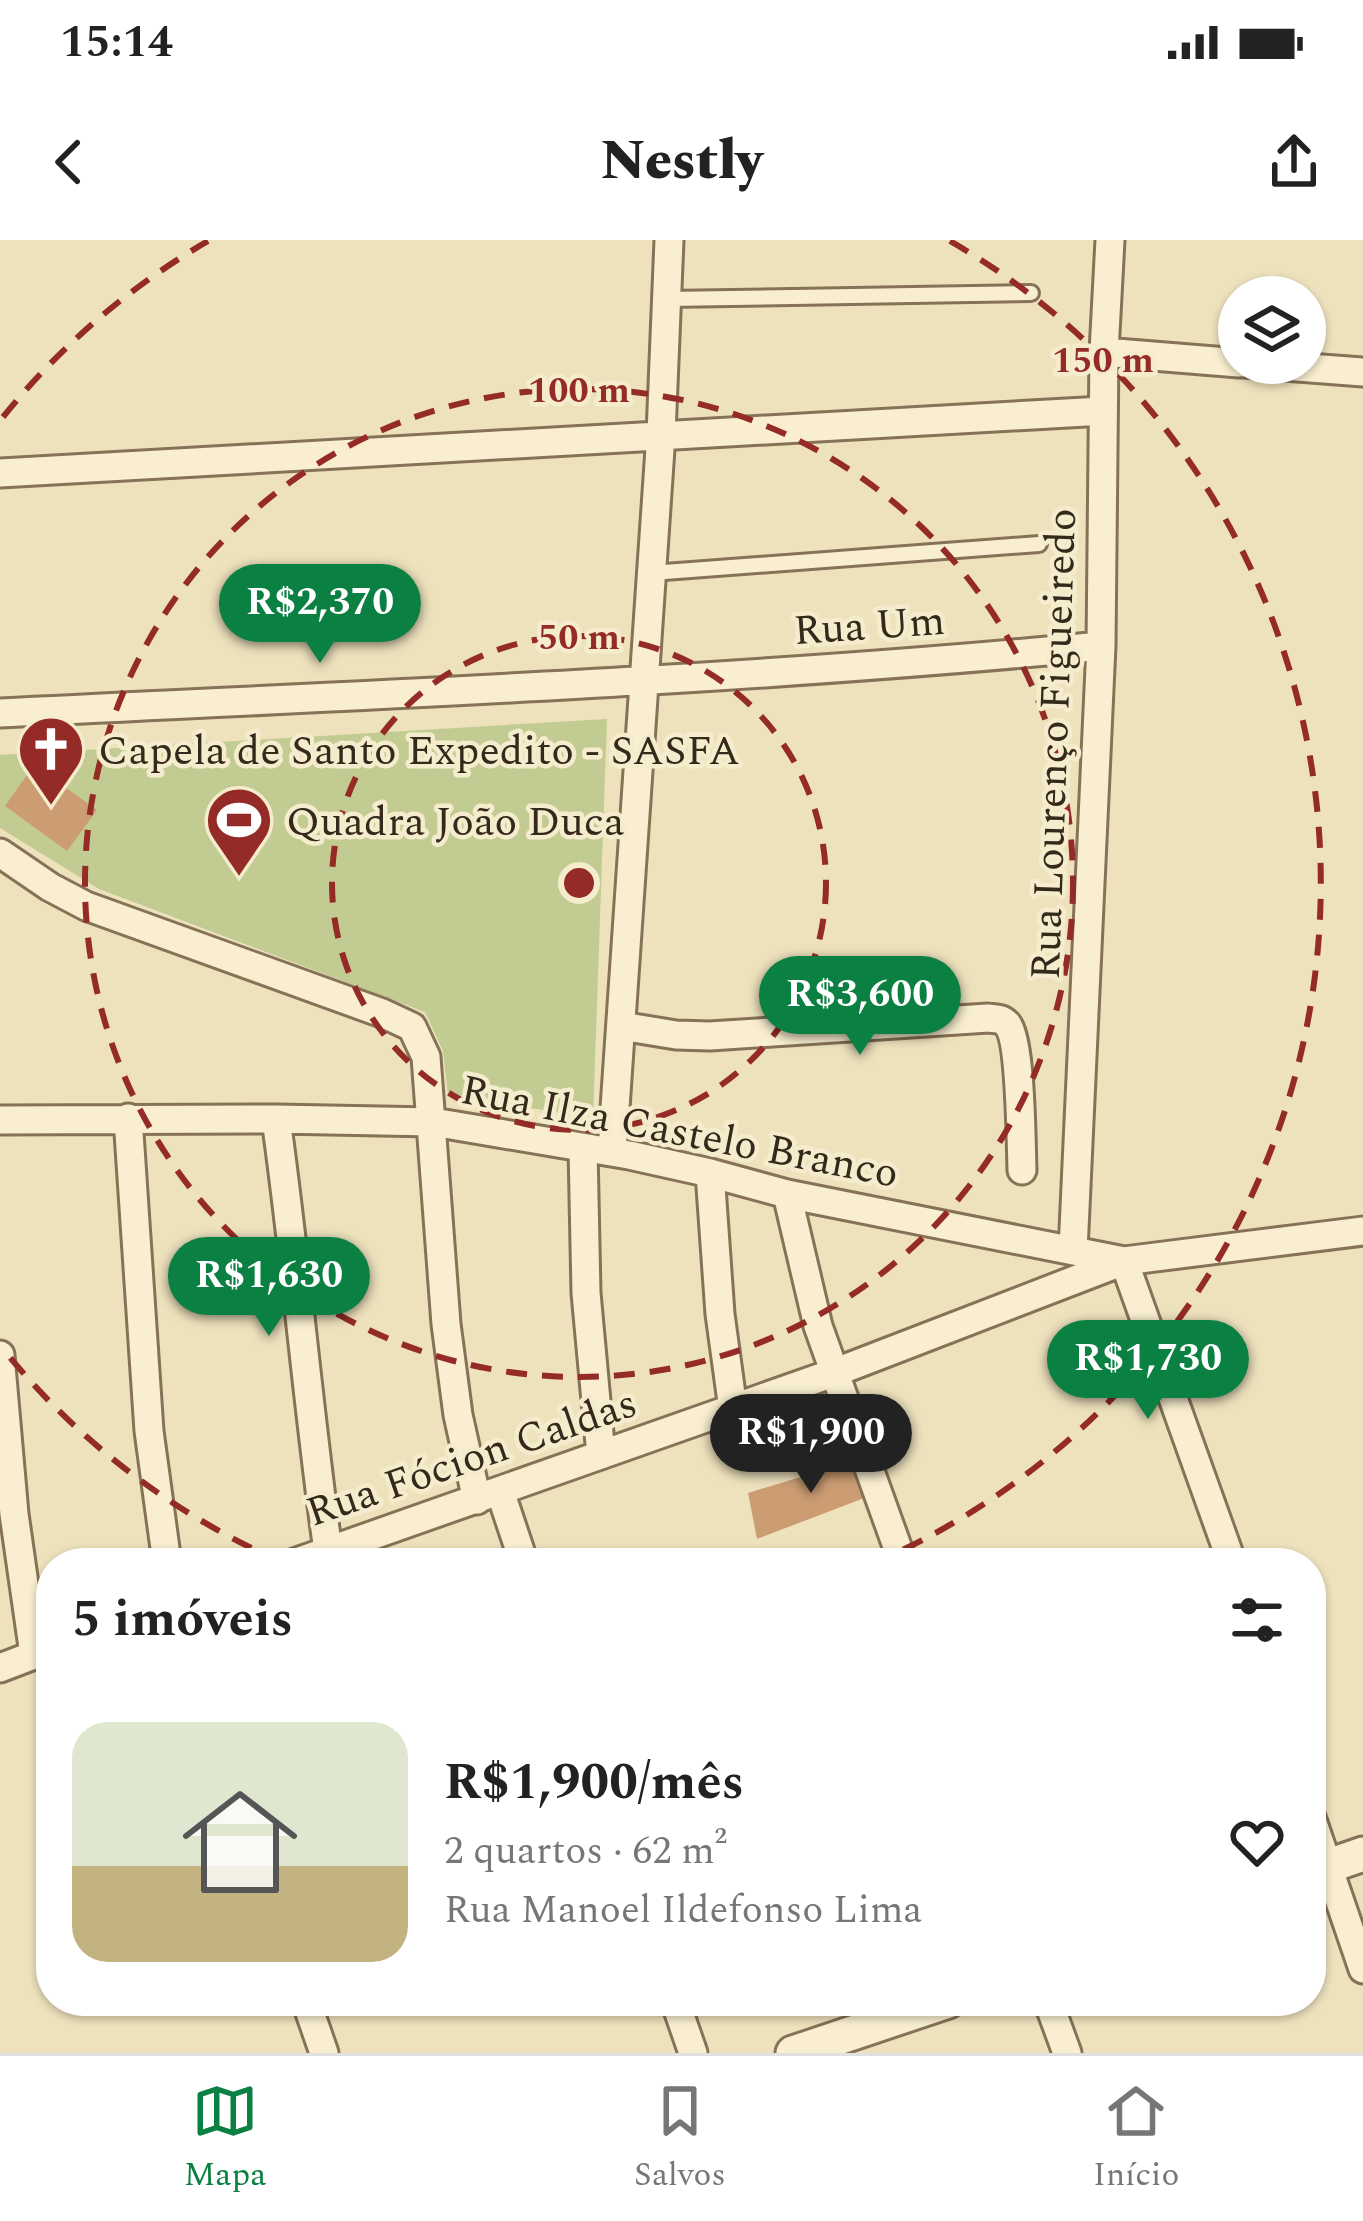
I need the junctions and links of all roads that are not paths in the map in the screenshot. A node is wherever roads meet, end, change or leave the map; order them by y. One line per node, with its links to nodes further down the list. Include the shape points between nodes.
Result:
1 (669, 240): 4 (street)
2 (1110, 240): 5 (street, Rua Lourenço Figueiredo)
3 (1030, 293): 4 (lane)
4 (667, 299): 10 (street)
5 (1104, 352): 6 (street); 9 (street, Rua Lourenço Figueiredo)
6 (1218, 361)
7 (1326, 369): 8 (street)
8 (1363, 372)
9 (1103, 411): 10 (street); 14 (street, Rua Lourenço Figueiredo)
10 (661, 434): 11 (street); 13 (street)
11 (0, 472)
12 (1040, 544): 13 (lane)
13 (651, 573): 15 (street)
14 (1101, 646): 15 (street, Rua Um); 29 (street, Rua Lourenço Figueiredo)
15 (644, 681): 16 (street, Rua Um); 18 (street)
16 (0, 713)
17 (0, 853): 22 (street, via 86,906 412,1028 426,1058)
18 (621, 1026): 24 (street); 25 (street, via 710,1036 999,1019 1010,1030 1016,1062)
19 (128, 1118): 20 (street, Rua Ilza Castelo Branco); 21 (street, Rua Ilza Castelo Branco); 36 (street)
20 (276, 1119): 22 (street, Rua Ilza Castelo Branco); 37 (street)
21 (0, 1120)
22 (433, 1122): 23 (street, Rua Ilza Castelo Branco); 35 (street, via 458,1414)
23 (583, 1148): 24 (street, Rua Ilza Castelo Branco); 34 (street)
24 (612, 1152): 26 (street, Rua Ilza Castelo Branco)
25 (1022, 1171)
26 (710, 1173): 27 (street, Rua Ilza Castelo Branco); 33 (street)
27 (787, 1195): 29 (street, Rua Ilza Castelo Branco); 32 (street)
28 (1363, 1232): 30 (street, Rua Fócion Caldas)
29 (1073, 1251): 30 (street, Rua Ilza Castelo Branco)
30 (1124, 1261): 32 (street, Rua Fócion Caldas); 41 (street)
31 (0, 1355): 42 (street, via 14,1514)
32 (836, 1372): 33 (street, Rua Fócion Caldas); 40 (street)
33 (733, 1409): 34 (street, Rua Fócion Caldas)
34 (602, 1455): 35 (street, Rua Fócion Caldas)
35 (488, 1495): 38 (street, Rua Fócion Caldas); 39 (street)
36 (165, 1548)
37 (328, 1548)
38 (337, 1548)
39 (516, 1548)
40 (898, 1548)
41 (1227, 1548)
42 (36, 1618)
43 (36, 1654): 44 (street)
44 (0, 1667)
45 (1363, 1854): 46 (street)
46 (1326, 1867)
47 (1326, 1885): 48 (street)
48 (1363, 1969)
49 (311, 2016): 53 (street)
50 (680, 2016): 54 (street)
51 (904, 2016): 55 (street)
52 (1053, 2016): 56 (street)
53 (325, 2053)
54 (693, 2053)
55 (794, 2053)
56 (1067, 2053)

